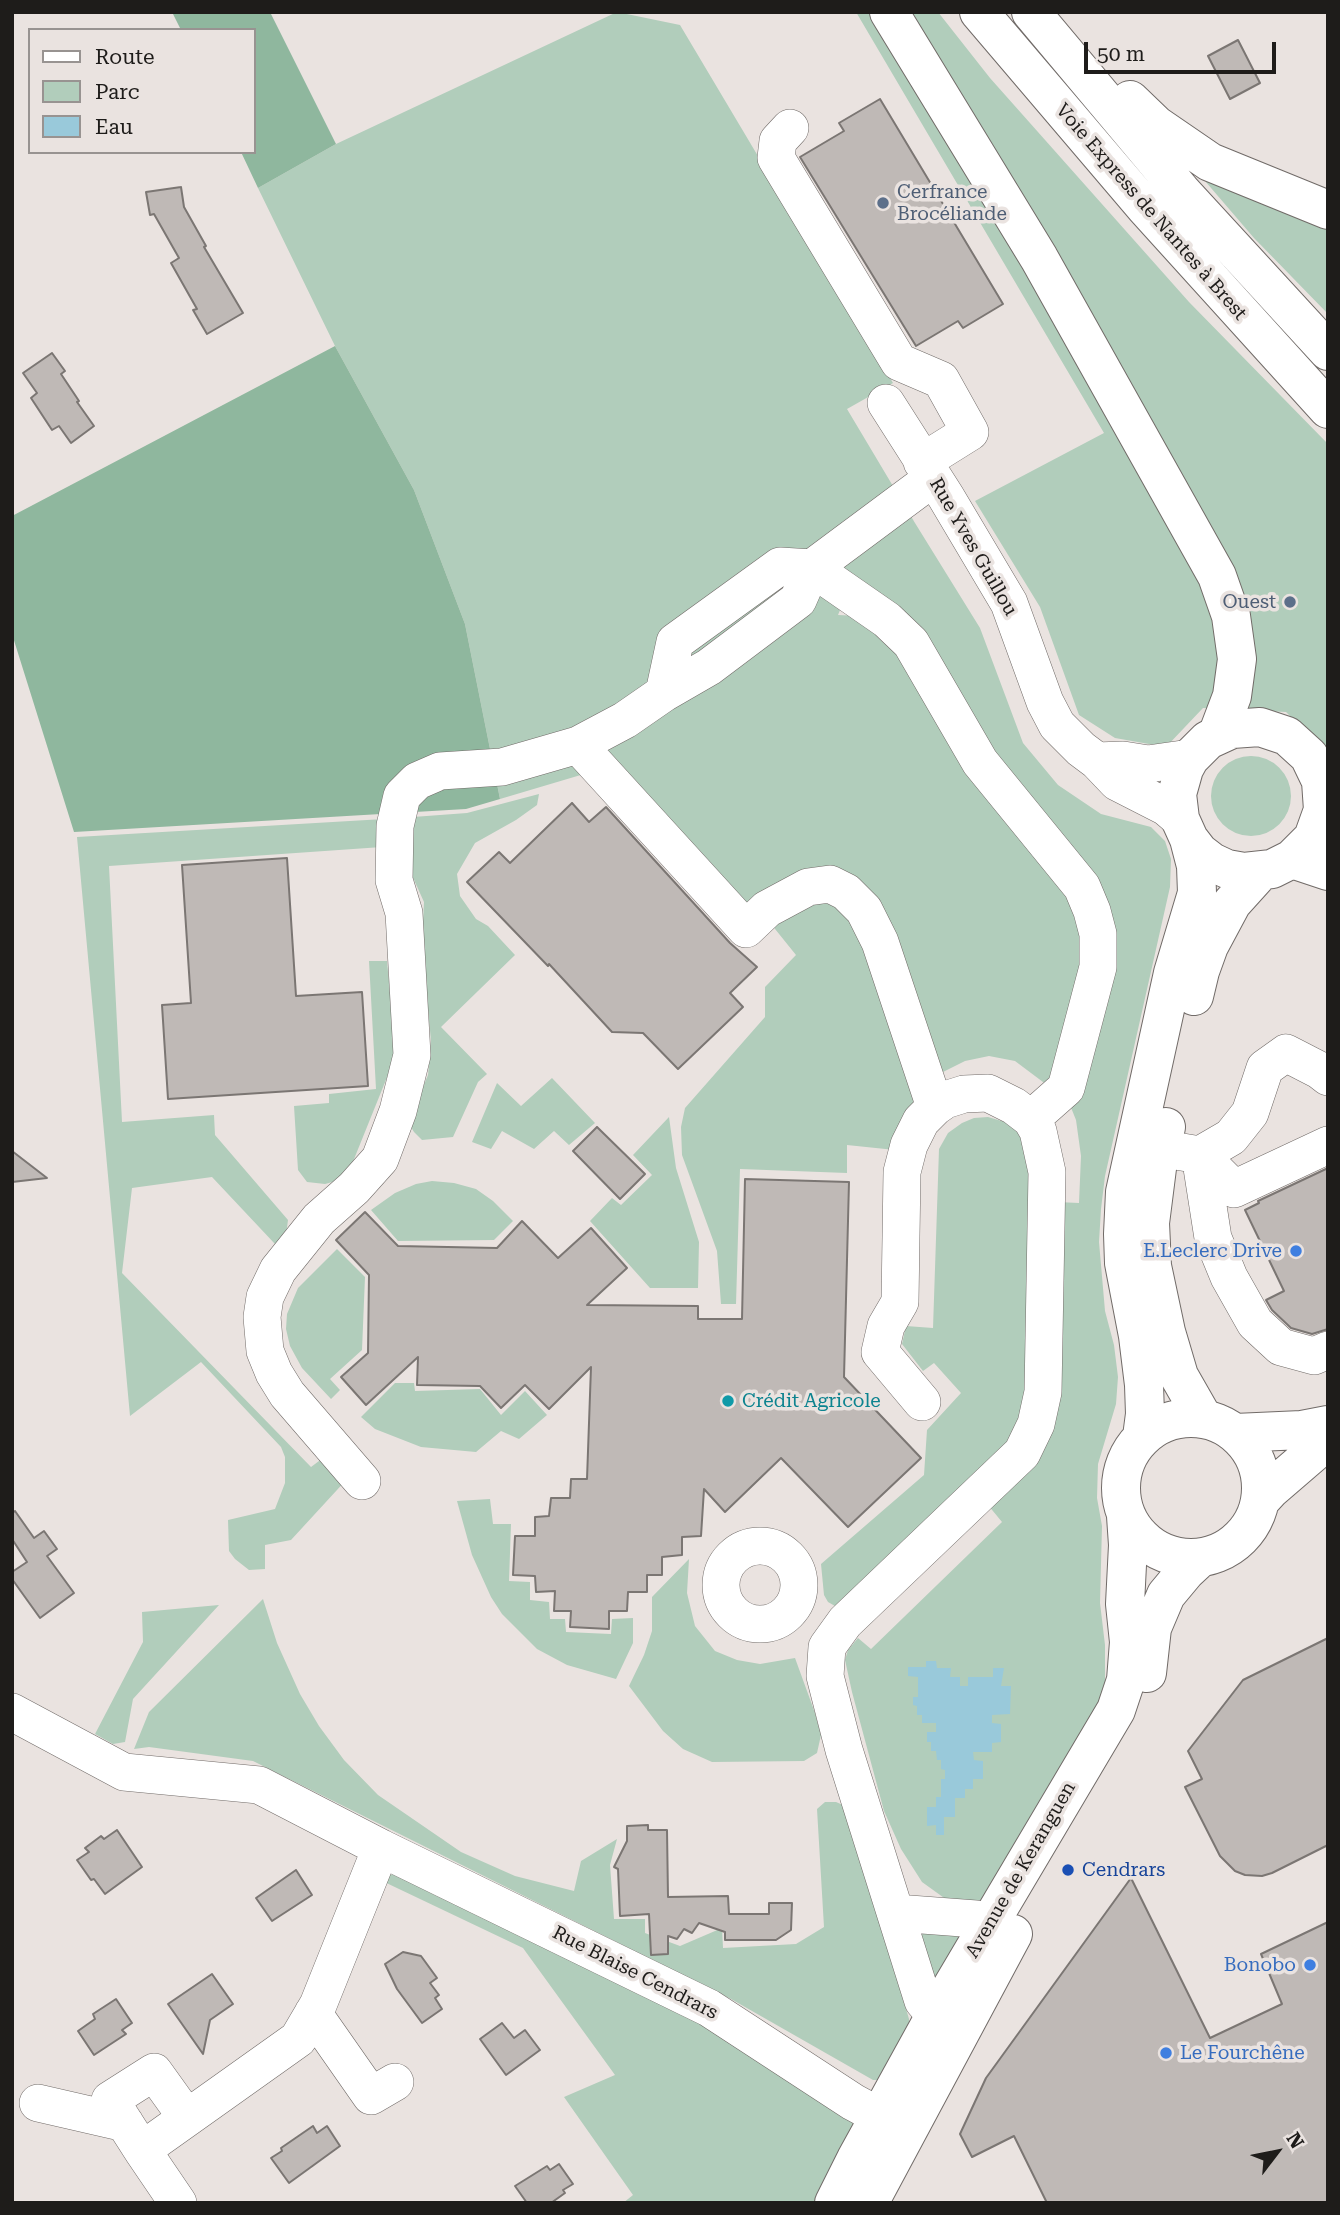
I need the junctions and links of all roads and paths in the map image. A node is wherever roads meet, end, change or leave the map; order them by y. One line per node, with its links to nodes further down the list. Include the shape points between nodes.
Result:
1 (889, 12): 13 (main road, via 1039,258 1217,576 1231,616 1237,659 1232,696)
2 (979, 12): 9 (main road, Voie Express de Nantes à Brest, via 1172,237)
3 (1031, 12): 7 (main road, Voie Express de Nantes à Brest, via 1181,191)
4 (1058, 12): 6 (main road, via 1135,105 1173,138 1210,162)
5 (790, 128): 10 (street, via 778,141 776,158 899,362 941,380 970,432)
6 (1328, 211)
7 (1328, 351)
8 (886, 403): 10 (street, Rue Yves Guillou)
9 (1328, 408)
10 (928, 470): 11 (street); 14 (street, Rue Yves Guillou, via 1009,603 1056,725)
11 (812, 568): 12 (street, via 780,566 675,642 664,693); 20 (street, via 887,620 911,643 980,762 1082,887 1092,911 1098,934 1098,967 1066,1088)
12 (578, 745): 19 (street, via 746,929 767,909 808,887 830,884 864,910 880,942); 30 (street, via 502,767 440,771 417,780 402,796 395,827 394,880 404,913 412,1055 397,1111 380,1159 319,1219 278,1270 261,1317 265,1351 274,1373)
13 (1204, 746): 14 (street, via 1148,764); 15 (main road, via 1246,726 1287,736 1316,768); 16 (main road, via 1184,769 1177,794)
14 (1097, 761): 16 (street, Rue Yves Guillou, via 1117,782 1166,807)
15 (1325, 816): 17 (main road)
16 (1184, 829): 17 (main road, via 1212,862 1227,869 1244,872); 28 (main road, via 1196,866 1196,893 1173,973 1125,1192 1125,1263 1144,1385)
17 (1293, 867): 22 (main road, via 1232,903 1209,946 1199,971)
18 (1328, 1077): 23 (street, via 1286,1053 1265,1068 1250,1113 1231,1137)
19 (935, 1107): 20 (street, via 964,1094 988,1094); 25 (street, via 909,1145 902,1172 900,1302 886,1326 880,1352)
20 (1031, 1119): 35 (street, via 1047,1172 1043,1392 1036,1424 1022,1452 845,1622)
21 (1328, 1145): 23 (street, via 1234,1189)
22 (1162, 1147): 23 (street); 27 (main road, via 1150,1223 1152,1266 1179,1376)
23 (1200, 1156): 24 (street, via 1213,1238 1255,1323 1280,1347 1314,1356)
24 (1328, 1350)
25 (922, 1402)
26 (1328, 1425): 27 (main road, via 1302,1430)
27 (1219, 1426): 28 (main road, via 1186,1418 1170,1420); 31 (main road, via 1248,1447 1261,1482)
28 (1142, 1437): 32 (main road, via 1121,1474)
29 (1328, 1440): 31 (main road)
30 (362, 1481)
31 (1260, 1501): 33 (main road, via 1245,1534 1224,1550)
32 (1126, 1516): 33 (main road, via 1135,1532 1156,1549 1182,1558); 39 (main road, Avenue de Keranguen, via 1129,1642 1126,1680 1116,1710)
33 (1200, 1558): 40 (main road, Avenue de Keranguen, via 1166,1595 1152,1628 1143,1692 1051,1866)
34 (792, 1607): 35 (street)
35 (827, 1647): 38 (street, via 825,1676 844,1750)
36 (12, 1712): 37 (street, Rue Blaise Cendrars, via 124,1772 259,1785)
37 (381, 1848): 41 (street); 44 (street, Rue Blaise Cendrars, via 709,2008)
38 (896, 1913): 39 (street, via 976,1919); 40 (street, via 923,2001 929,2008)
39 (987, 1928): 40 (main road, Avenue de Keranguen); 40 (street, via 996,1944 989,1965)
40 (966, 1999): 44 (main road, Avenue de Keranguen); 49 (main road, Avenue de Keranguen)
41 (313, 2013): 42 (street, via 371,2096); 45 (street, via 298,2039)
42 (395, 2082)
43 (38, 2103): 46 (street)
44 (880, 2116): 48 (main road, Avenue de Keranguen)
45 (187, 2118): 46 (street); 46 (street, via 154,2072 110,2100)
46 (133, 2136): 47 (street)
47 (178, 2203)
48 (834, 2203)
49 (869, 2203)

